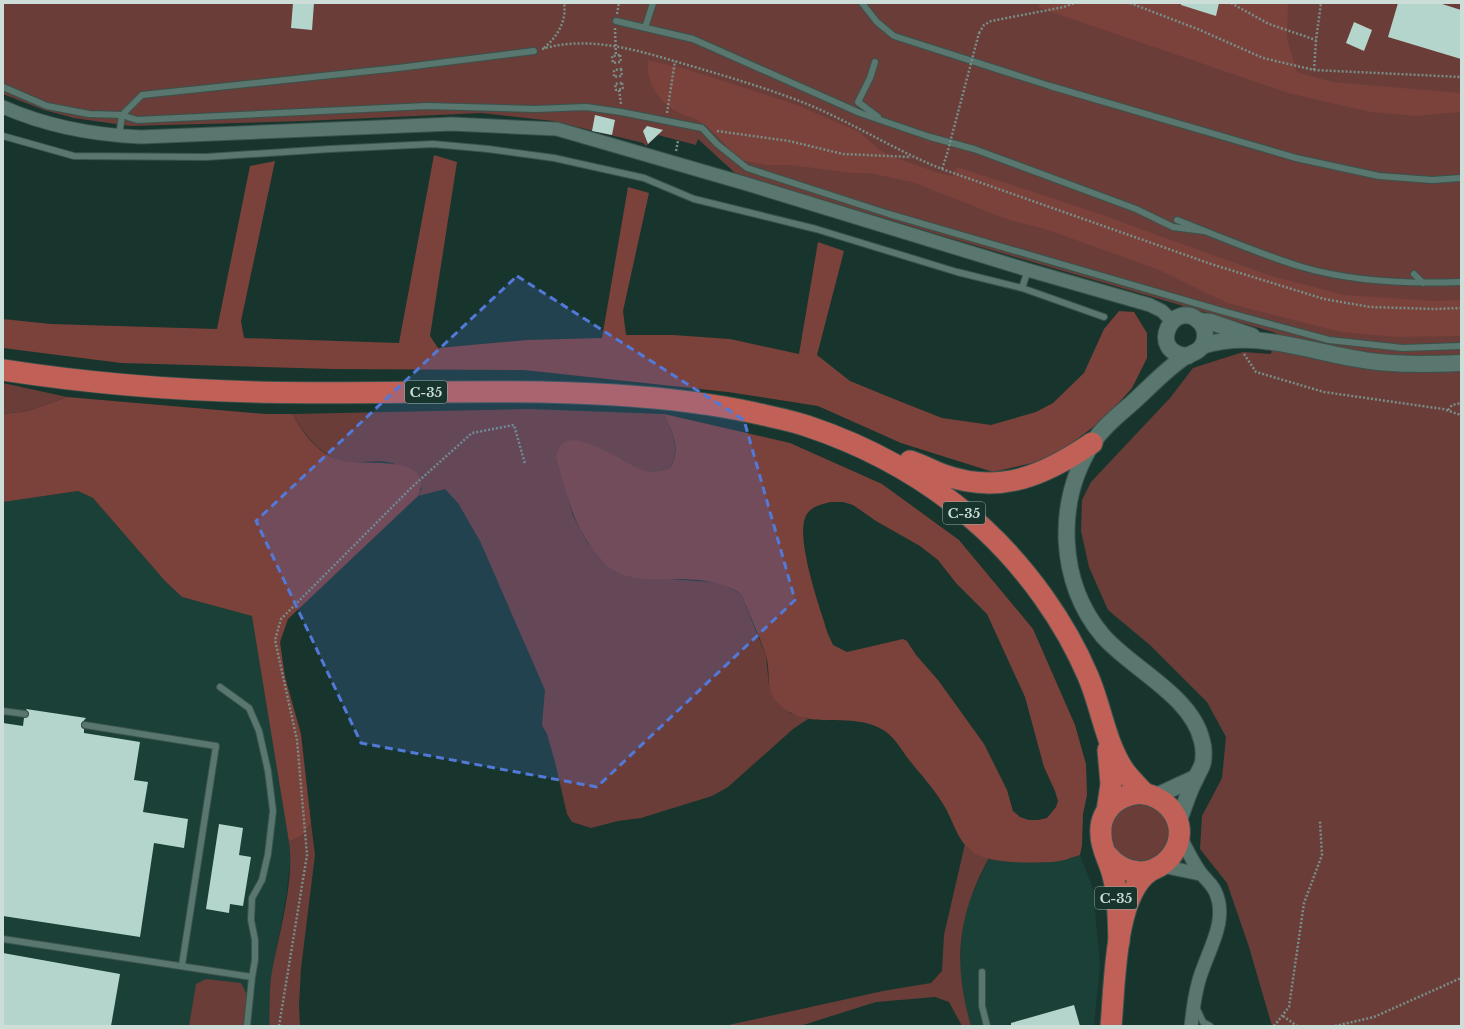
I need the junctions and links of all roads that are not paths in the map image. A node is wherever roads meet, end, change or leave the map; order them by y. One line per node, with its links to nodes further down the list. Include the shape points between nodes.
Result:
1 (653, 3): 4 (lane)
2 (862, 3): 13 (lane, via 877,22 894,36 1122,108 1296,158 1348,170 1405,179)
3 (616, 21): 4 (lane)
4 (645, 28): 10 (lane, via 693,39)
5 (534, 51): 9 (lane, via 142,95)
6 (876, 62): 10 (lane, via 858,102)
7 (3, 87): 9 (lane, via 47,106 89,114)
8 (3, 107): 12 (street, via 66,127)
9 (122, 115): 12 (lane); 26 (lane, via 136,120 160,120 427,106 535,109 586,107 621,112 702,128 747,168 889,214 1222,311 1329,340 1403,348)
10 (885, 122): 15 (lane, via 974,149 1136,208 1173,227)
11 (3, 136): 20 (lane, via 74,156 206,157 433,144 554,158 644,178 694,199 816,229 957,272)
12 (119, 136): 16 (street, via 164,137 452,124 557,129)
13 (1461, 178)
14 (1177, 220): 15 (lane)
15 (1204, 231): 19 (lane, via 1266,255 1324,272)
16 (1028, 270): 20 (lane); 22 (street, via 1150,305 1162,311)
17 (1414, 274): 19 (lane)
18 (1461, 282): 19 (lane)
19 (1423, 283)
20 (1022, 288): 21 (lane)
21 (1104, 317)
22 (1172, 321): 23 (street, via 1188,316); 27 (street, via 1166,332)
23 (1199, 321): 24 (street, via 1211,322); 25 (street, via 1204,330)
24 (1269, 342): 25 (street, via 1229,340); 29 (street, via 1371,362)
25 (1202, 346): 28 (street)
26 (1461, 346)
27 (1170, 348): 28 (street, via 1175,353); 31 (street, via 1168,359)
28 (1188, 356): 31 (street)
29 (1461, 363)
30 (3, 370): 32 (highway, C-35, via 94,383 255,392 547,391 652,397 715,404 804,424)
31 (1151, 386): 33 (street)
32 (845, 440): 33 (highway, via 874,448 945,475 990,484 1012,482 1033,476 1069,459); 38 (highway, C-35, via 898,465 930,485 1010,555 1042,596 1077,652)
33 (1092, 443): 39 (street, via 1074,483 1066,513 1069,563 1075,587 1088,614 1103,636 1189,713 1202,739 1204,751 1203,762)
34 (220, 687): 50 (lane, via 249,708 259,731 273,811 262,880 252,898 251,920 255,960)
35 (3, 711): 36 (lane)
36 (25, 714)
37 (85, 725): 48 (lane, via 216,746)
38 (1106, 732): 40 (highway, C-35, via 1124,771); 41 (highway, C-35, via 1111,777)
39 (1195, 778): 40 (street); 42 (street)
40 (1150, 795): 41 (highway, via 1127,796); 42 (highway, C-35, via 1172,810)
41 (1107, 811): 43 (highway, C-35, via 1102,823 1101,836)
42 (1178, 829): 44 (highway, C-35, via 1174,852); 45 (street)
43 (1107, 855): 44 (highway, C-35, via 1126,870 1138,872); 47 (highway, C-35, via 1116,889)
44 (1156, 868): 45 (street); 47 (highway, C-35, via 1138,882 1129,899)
45 (1200, 874): 51 (street, via 1210,881 1216,891 1220,908 1213,945)
46 (3, 939): 48 (lane)
47 (1119, 942): 54 (highway, C-35)
48 (182, 965): 50 (lane)
49 (982, 972): 53 (lane, via 982,1006)
50 (252, 977): 52 (lane)
51 (1194, 1001): 55 (street); 56 (lane, via 1203,1022)
52 (248, 1026)
53 (987, 1026)
54 (1111, 1026)
55 (1191, 1026)
56 (1210, 1026)

